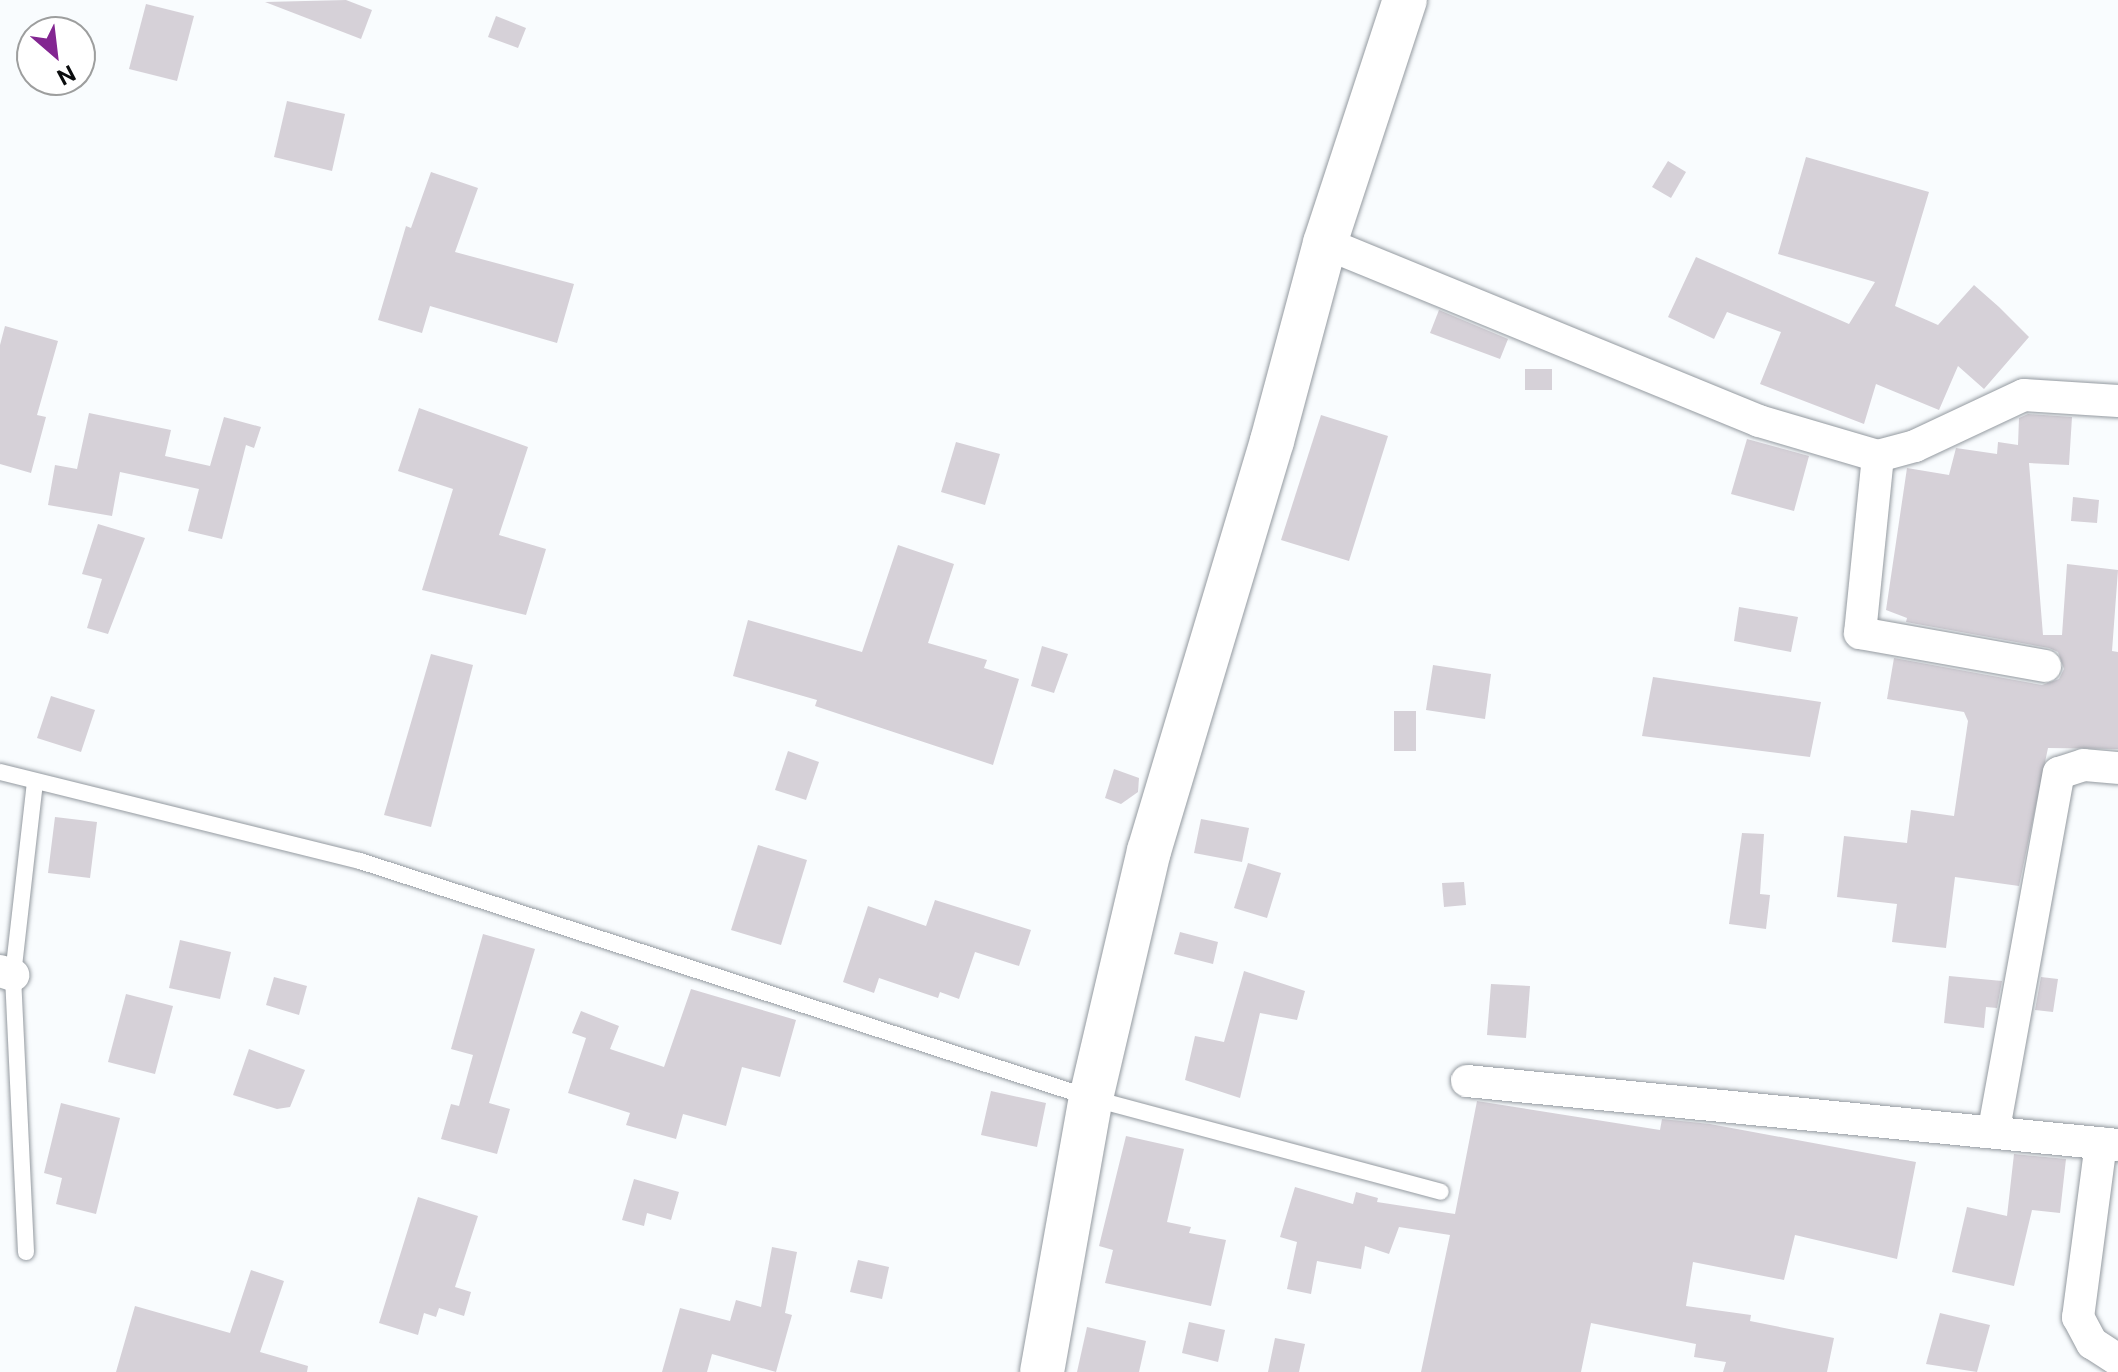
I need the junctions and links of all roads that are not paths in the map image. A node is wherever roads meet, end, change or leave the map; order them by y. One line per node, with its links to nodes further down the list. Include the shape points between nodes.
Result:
1 (1405, 0): 2 (street)
2 (1325, 243): 4 (street, via 1759,421); 11 (street, via 1272,441 1149,851)
3 (2118, 401): 4 (street, via 2024,395 1915,446)
4 (1878, 456): 5 (street, via 1860,633)
5 (2045, 666)
6 (2118, 768): 12 (street, via 2084,765 2059,773)
7 (0, 772): 8 (lane)
8 (35, 781): 9 (lane); 11 (lane, via 360,861)
9 (6, 973): 15 (lane)
10 (1467, 1081): 12 (street)
11 (1091, 1098): 14 (lane); 17 (street)
12 (1994, 1129): 13 (street)
13 (2109, 1144): 16 (street, via 2078,1317 2092,1343)
14 (1441, 1192)
15 (26, 1252)
16 (2118, 1360)
17 (1042, 1372)

